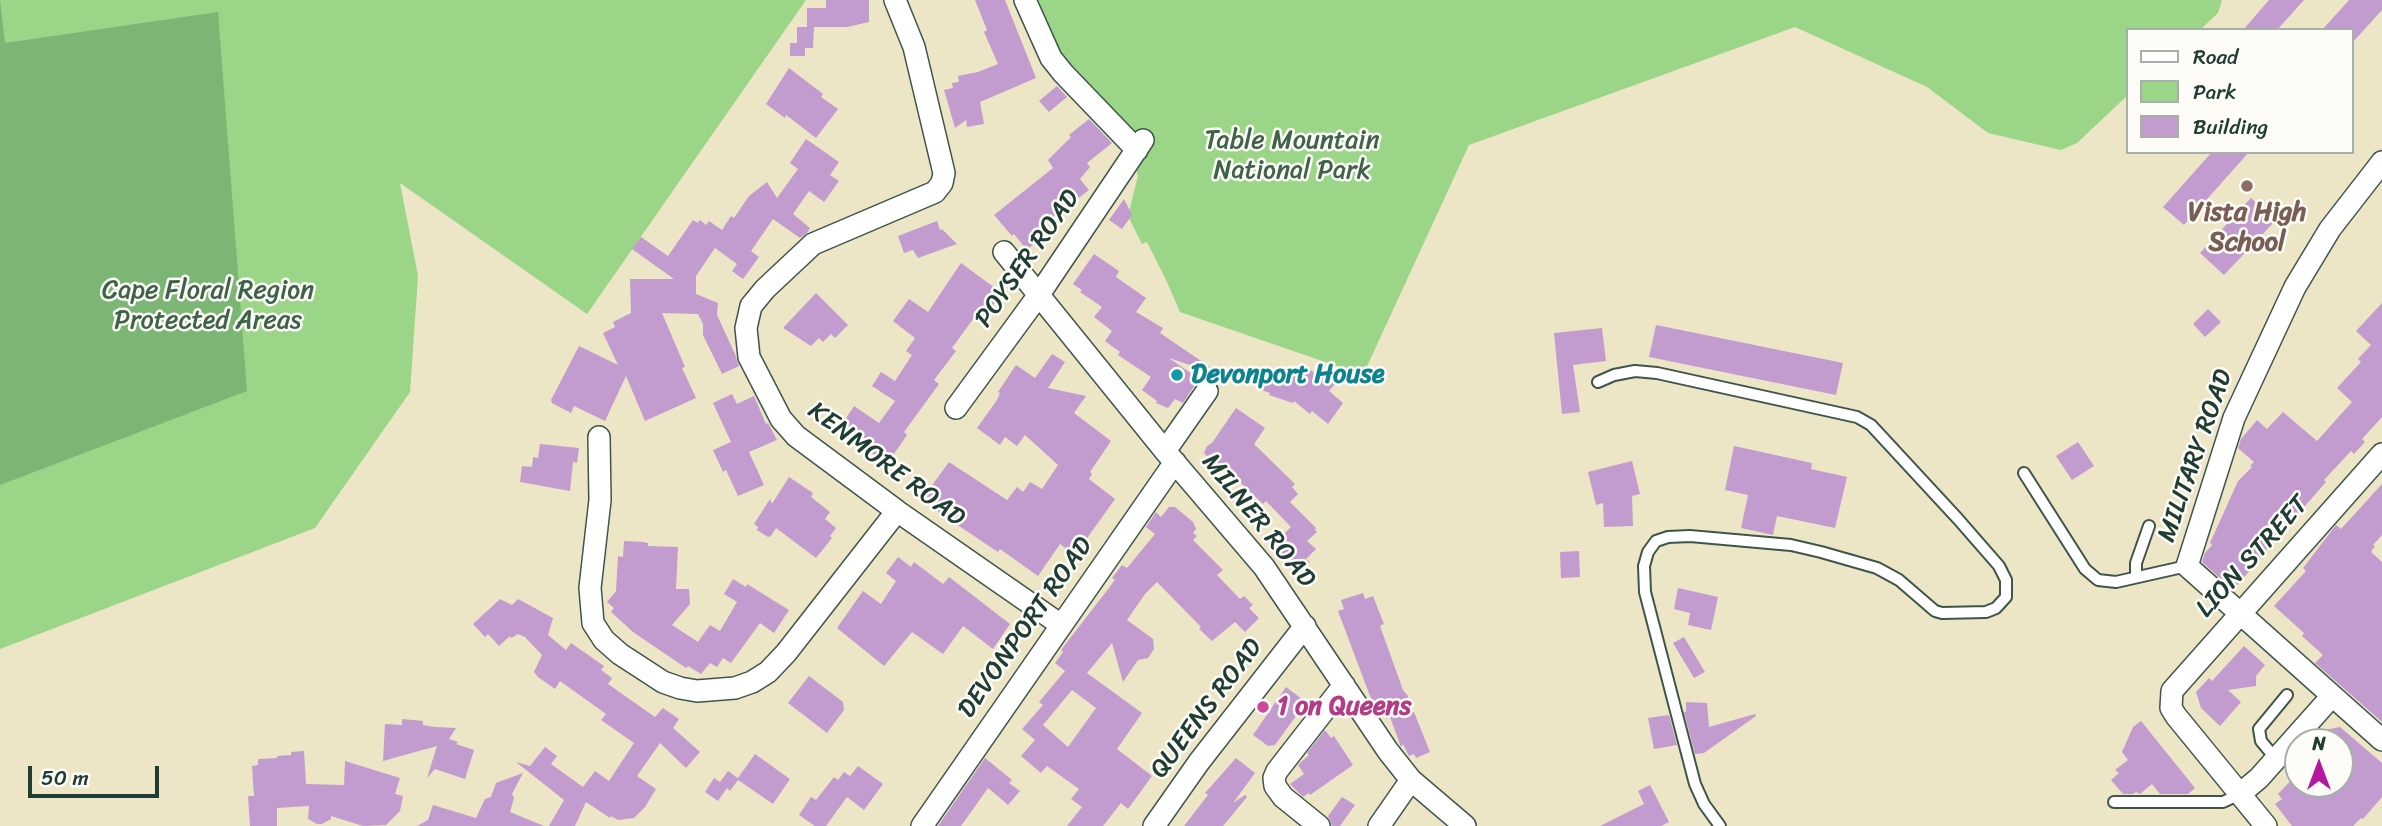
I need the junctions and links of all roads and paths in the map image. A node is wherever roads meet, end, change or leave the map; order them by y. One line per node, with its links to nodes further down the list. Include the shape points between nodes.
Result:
1 (895, 0): 13 (street, KENMORE ROAD, via 914,47 944,173 942,183 935,192 813,243 758,296 746,328 749,357 786,428)
2 (1025, 0): 5 (street, POYSER ROAD, via 1051,58 1140,145)
3 (2382, 162): 15 (street, MILITARY ROAD, via 2330,229 2295,287 2234,418)
4 (1004, 252): 5 (street, MILNER ROAD)
5 (1038, 296): 8 (street, POYSER ROAD); 11 (street, MILNER ROAD)
6 (1598, 382): 33 (lane, via 1625,373 1657,373 1857,417 1871,425 1958,519 2006,580 2006,597 1996,608 1942,612 1877,568 1821,552 1690,536 1656,541 1644,566 1645,592 1695,784)
7 (1206, 391): 11 (street, DEVONPORT ROAD)
8 (956, 408)
9 (600, 437): 13 (street, via 600,500 590,588 593,623 620,654 680,688 735,688 768,671)
10 (2382, 454): 17 (street, LION STREET)
11 (1170, 456): 18 (street, DEVONPORT ROAD); 19 (street, MILNER ROAD, via 1265,567)
12 (2024, 473): 16 (lane, via 2091,576 2107,583)
13 (897, 511): 18 (street, KENMORE ROAD)
14 (2149, 526): 16 (lane)
15 (2187, 566): 16 (lane); 17 (street, MILITARY ROAD)
16 (2136, 577)
17 (2239, 614): 22 (street, MILITARY ROAD); 26 (street, LION STREET, via 2176,684 2170,700 2176,716)
18 (1061, 625): 28 (street, DEVONPORT ROAD)
19 (1305, 626): 20 (street, MILNER ROAD); 29 (street, QUEENS ROAD)
20 (1344, 685): 25 (street, MILNER ROAD); 30 (street, via 1274,778 1283,797)
21 (2287, 695): 24 (lane, via 2259,729 2261,741)
22 (2332, 696): 23 (street, MILITARY ROAD); 24 (street)
23 (2382, 740)
24 (2276, 760): 26 (street)
25 (1411, 780): 31 (street); 32 (street, MILNER ROAD)
26 (2240, 794): 27 (lane, via 2223,802); 34 (street)
27 (2114, 802)
28 (922, 826)
29 (1154, 826)
30 (1319, 826)
31 (1379, 826)
32 (1465, 826)
33 (1720, 826)
34 (2266, 826)

